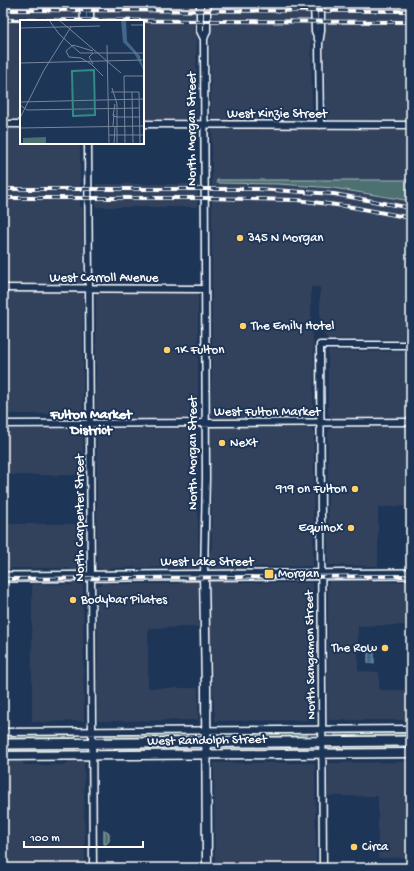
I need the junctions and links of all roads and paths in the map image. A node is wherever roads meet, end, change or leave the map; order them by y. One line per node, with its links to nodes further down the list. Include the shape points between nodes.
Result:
1 (84, 3): 7 (street)
2 (90, 3): 8 (street)
3 (200, 3): 9 (street, North Morgan Street, via 200,30)
4 (207, 3): 9 (street, North Morgan Street, via 207,30)
5 (314, 3): 10 (street, via 315,31)
6 (321, 3): 10 (street)
7 (84, 20)
8 (90, 20)
9 (204, 39): 14 (street, North Morgan Street)
10 (319, 44): 15 (street)
11 (3, 124): 12 (street)
12 (20, 124)
13 (144, 124): 14 (street, West Kinzie Street)
14 (204, 125): 15 (street, West Kinzie Street); 20 (street, North Morgan Street)
15 (320, 125): 16 (street, West Kinzie Street)
16 (411, 125)
17 (88, 144): 19 (street, North Carpenter Street)
18 (3, 288): 19 (street, West Carroll Avenue)
19 (89, 288): 20 (street, West Carroll Avenue); 26 (street, North Carpenter Street)
20 (205, 289): 23 (street, North Morgan Street)
21 (411, 345): 24 (street, North Sangamon Street, via 320,345)
22 (411, 422): 24 (street, West Fulton Market)
23 (205, 423): 24 (street, West Fulton Market); 26 (street, West Fulton Market); 29 (street, North Morgan Street)
24 (321, 423): 27 (street, North Sangamon Street)
25 (3, 424): 26 (street, West Fulton Market)
26 (90, 424): 31 (street, North Carpenter Street)
27 (321, 574): 28 (main road, West Lake Street); 29 (main road, West Lake Street); 32 (street, North Sangamon Street)
28 (411, 574)
29 (204, 575): 31 (main road, West Lake Street); 34 (street, North Morgan Street)
30 (3, 576): 31 (main road, West Lake Street)
31 (91, 576): 35 (street, North Carpenter Street)
32 (323, 729): 33 (street, West Randolph Street); 34 (street, West Randolph Street); 37 (street, North Sangamon Street)
33 (411, 729)
34 (207, 730): 35 (street, West Randolph Street); 39 (street, North Morgan Street)
35 (92, 731): 36 (street, West Randolph Street); 40 (street, North Carpenter Street)
36 (3, 732)
37 (323, 741): 38 (main road, West Randolph Street); 39 (main road, West Randolph Street); 42 (street, North Sangamon Street)
38 (411, 741)
39 (207, 742): 40 (main road, West Randolph Street); 44 (street, North Morgan Street)
40 (92, 743): 41 (main road, West Randolph Street); 45 (street, North Carpenter Street)
41 (3, 744)
42 (323, 752): 43 (street, West Randolph Street); 44 (street, West Randolph Street); 49 (street, North Sangamon Street)
43 (411, 753)
44 (207, 754): 45 (street, West Randolph Street); 48 (street, North Morgan Street)
45 (92, 755): 46 (street, West Randolph Street); 47 (street, North Carpenter Street)
46 (3, 756)
47 (93, 868)
48 (208, 868)
49 (323, 868)

